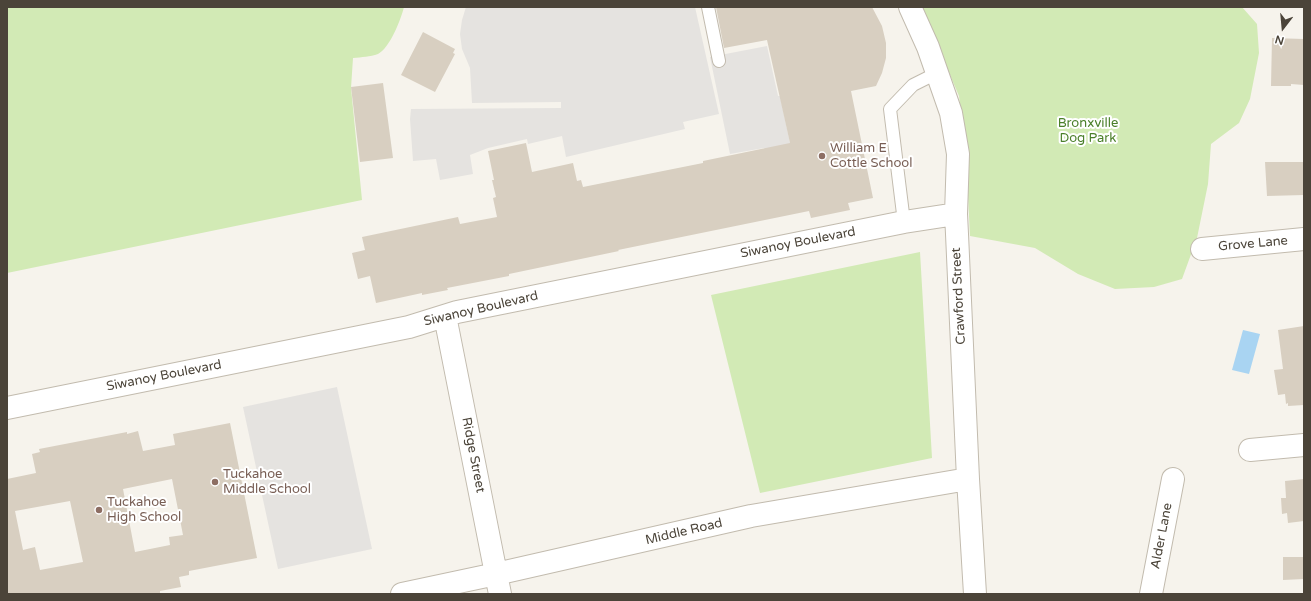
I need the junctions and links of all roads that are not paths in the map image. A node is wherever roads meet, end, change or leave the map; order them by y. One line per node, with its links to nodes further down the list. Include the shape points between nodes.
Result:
1 (708, 7): 3 (lane)
2 (910, 7): 4 (street, Crawford Street)
3 (719, 61)
4 (937, 73): 5 (street, Crawford Street, via 951,113 958,154); 6 (lane, via 913,85 890,109)
5 (956, 214): 6 (street, Siwanoy Boulevard); 13 (street, Crawford Street)
6 (904, 222): 9 (street, Siwanoy Boulevard)
7 (1304, 239): 8 (street, Grove Lane)
8 (1202, 248)
9 (445, 316): 10 (street, Siwanoy Boulevard, via 409,326); 15 (street, Ridge Street)
10 (7, 408)
11 (1304, 445): 12 (street)
12 (1250, 450)
13 (968, 479): 15 (street, Middle Road, via 751,516); 17 (street, Crawford Street)
14 (1173, 479): 18 (street, Alder Lane)
15 (498, 584): 16 (street, Middle Road)
16 (402, 594)
17 (975, 594)
18 (1151, 594)

